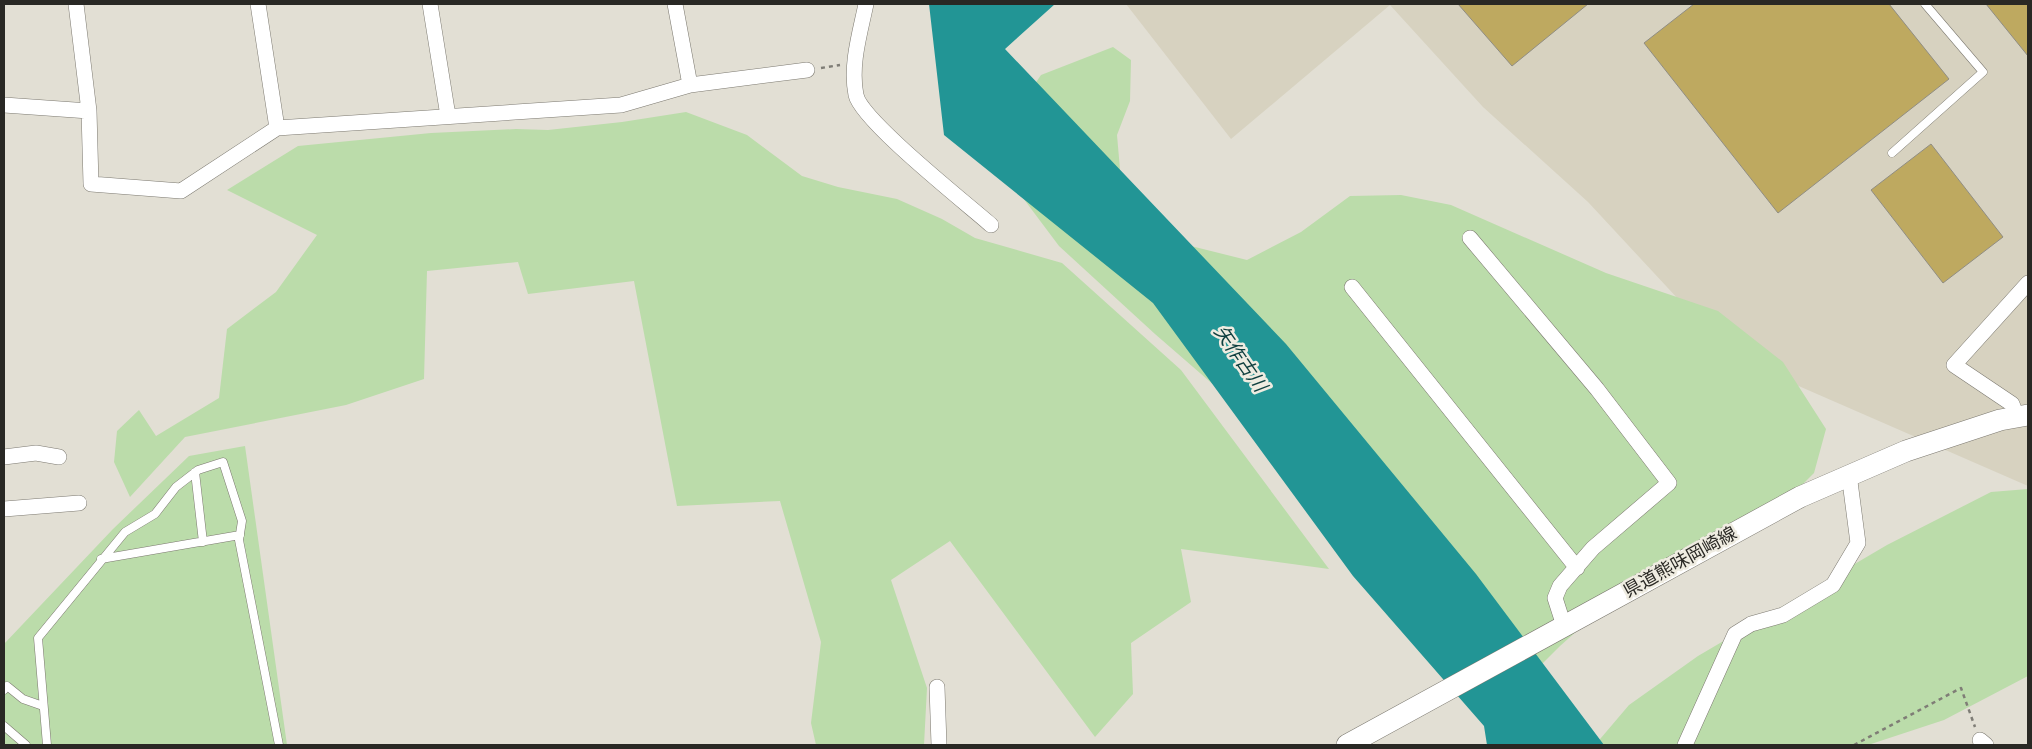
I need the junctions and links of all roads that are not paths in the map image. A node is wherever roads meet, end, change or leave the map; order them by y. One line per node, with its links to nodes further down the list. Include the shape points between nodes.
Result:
1 (76, 4): 10 (street)
2 (258, 4): 12 (street)
3 (430, 4): 11 (street)
4 (675, 4): 8 (street)
5 (866, 4): 14 (street, via 854,64 856,97 881,130)
6 (1925, 4): 13 (lane, via 1982,72)
7 (807, 70): 8 (street)
8 (690, 85): 11 (street, via 621,105)
9 (4, 105): 10 (street)
10 (90, 111): 12 (street, via 91,184 180,191)
11 (448, 116): 12 (street)
12 (277, 128)
13 (1892, 153)
14 (991, 225)
15 (1470, 238): 28 (street, via 1598,389 1669,483 1593,548)
16 (2028, 282): 18 (street, via 1954,365 2012,404)
17 (1352, 287): 28 (street)
18 (2023, 416): 22 (main road, 県道熊味岡崎線, via 1906,451)
19 (4, 457): 20 (street, via 36,453)
20 (59, 457)
21 (195, 472): 25 (lane, via 223,462 242,521); 26 (lane); 27 (lane, via 176,487 155,514 125,532)
22 (1849, 474): 29 (main road, 県道熊味岡崎線, via 1791,501); 40 (street, via 1858,543 1847,562 1833,585 1783,615 1751,624 1735,634)
23 (79, 503): 24 (street)
24 (4, 509)
25 (240, 535): 26 (lane); 37 (lane)
26 (203, 542): 27 (lane)
27 (101, 560): 32 (lane, via 38,638)
28 (1578, 568): 29 (street, via 1560,586 1555,598)
29 (1564, 626): 34 (main road, 県道熊味岡崎線, via 1414,708)
30 (938, 687): 38 (street)
31 (4, 690): 32 (lane, via 7,686 23,699)
32 (43, 706): 36 (lane)
33 (4, 726): 35 (lane)
34 (1369, 741): 39 (main road, 県道熊味岡崎線)
35 (26, 745)
36 (47, 745)
37 (279, 745)
38 (938, 745)
39 (1348, 745)
40 (1685, 745)

